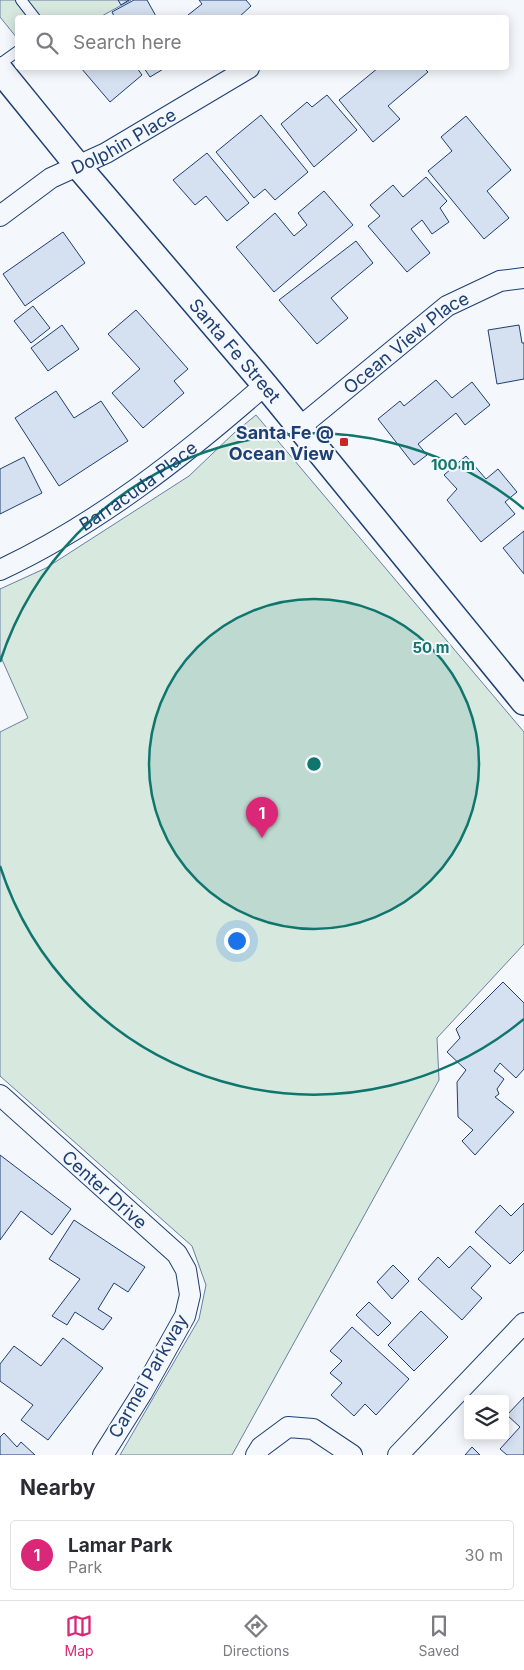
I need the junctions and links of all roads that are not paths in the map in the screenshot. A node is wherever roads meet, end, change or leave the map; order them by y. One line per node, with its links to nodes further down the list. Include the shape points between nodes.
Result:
1 (21, 0): 2 (lane)
2 (33, 15)
3 (15, 53): 4 (lane)
4 (0, 64)
5 (0, 70): 7 (street, Santa Fe Street)
6 (246, 70): 7 (street, Dolphin Place, via 106,154)
7 (78, 166): 8 (street, Dolphin Place, via 51,178); 10 (street, Santa Fe Street)
8 (0, 216)
9 (524, 278): 11 (street, Ocean View Place, via 500,281 447,306)
10 (265, 385): 11 (street, Santa Fe Street); 12 (street, Barracuda Place, via 132,493 32,555)
11 (300, 427): 13 (street, Santa Fe Street)
12 (0, 570)
13 (524, 702)
14 (0, 1095): 15 (street, Center Drive, via 177,1254 186,1270)
15 (190, 1295): 17 (street, Carmel Parkway, via 185,1316)
16 (524, 1323): 20 (street)
17 (103, 1455)
18 (256, 1455): 19 (street, via 260,1447 288,1427 313,1429)
19 (352, 1455)
20 (398, 1455)

